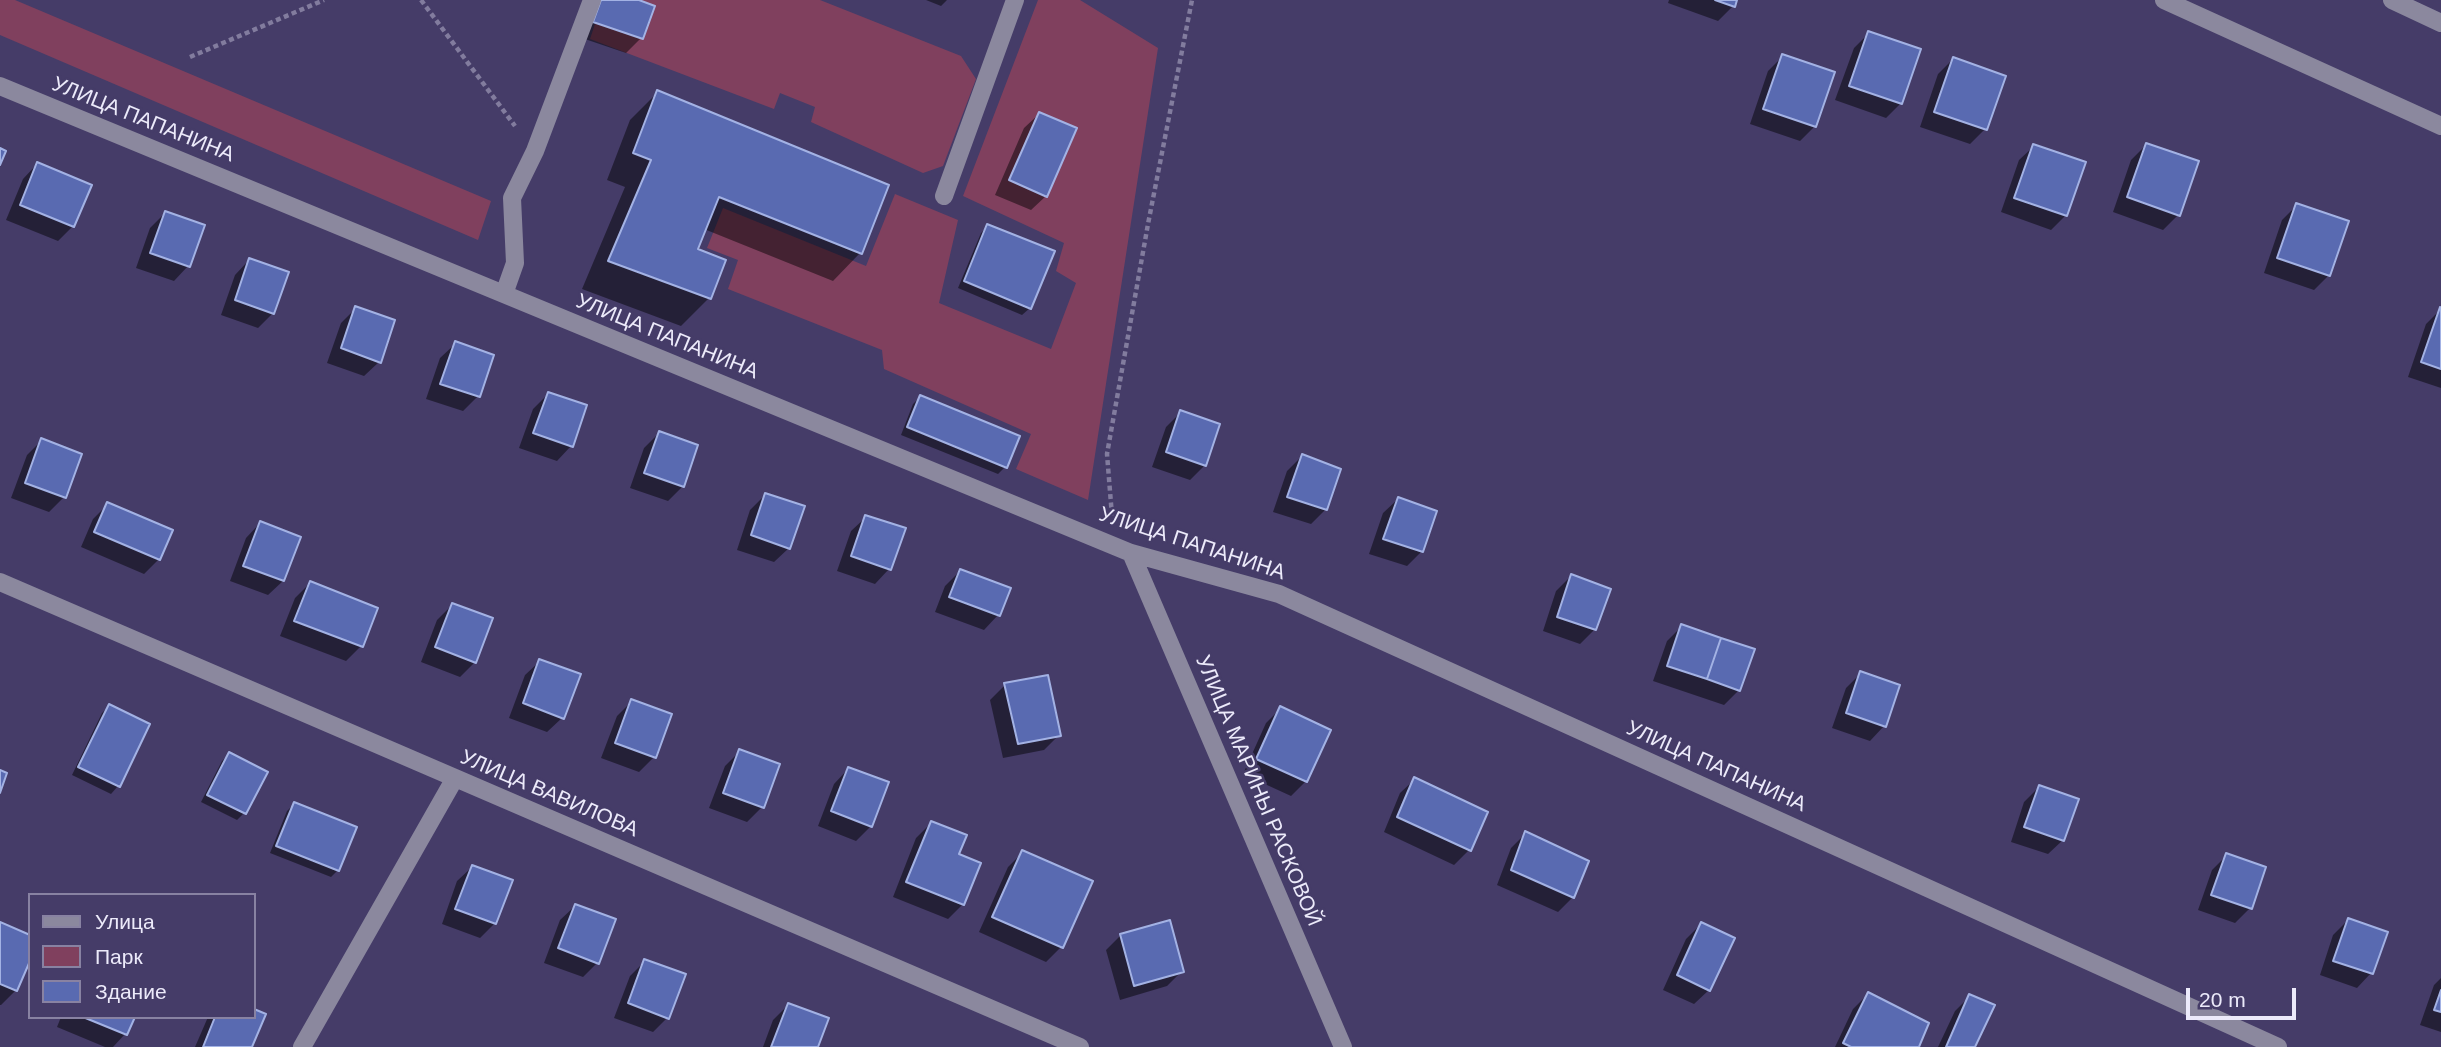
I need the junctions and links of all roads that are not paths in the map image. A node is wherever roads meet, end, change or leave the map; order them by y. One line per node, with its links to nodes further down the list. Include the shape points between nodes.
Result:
1 (592, 0): 9 (street, via 512,198 515,263)
2 (1015, 0): 8 (street)
3 (2164, 0): 7 (street)
4 (2392, 0): 5 (street)
5 (2441, 23)
6 (0, 86): 9 (street, УЛИЦА ПАПАНИНА)
7 (2441, 126)
8 (944, 196)
9 (504, 294): 10 (street, УЛИЦА ПАПАНИНА)
10 (1131, 553): 15 (street, УЛИЦА МАРИНЫ РАСКОВОЙ); 16 (street, УЛИЦА ПАПАНИНА, via 1279,594)
11 (0, 582): 12 (street, УЛИЦА ВАВИЛОВА)
12 (455, 778): 13 (street); 14 (street, УЛИЦА ВАВИЛОВА)
13 (302, 1047)
14 (1080, 1047)
15 (1343, 1047)
16 (2278, 1047)

